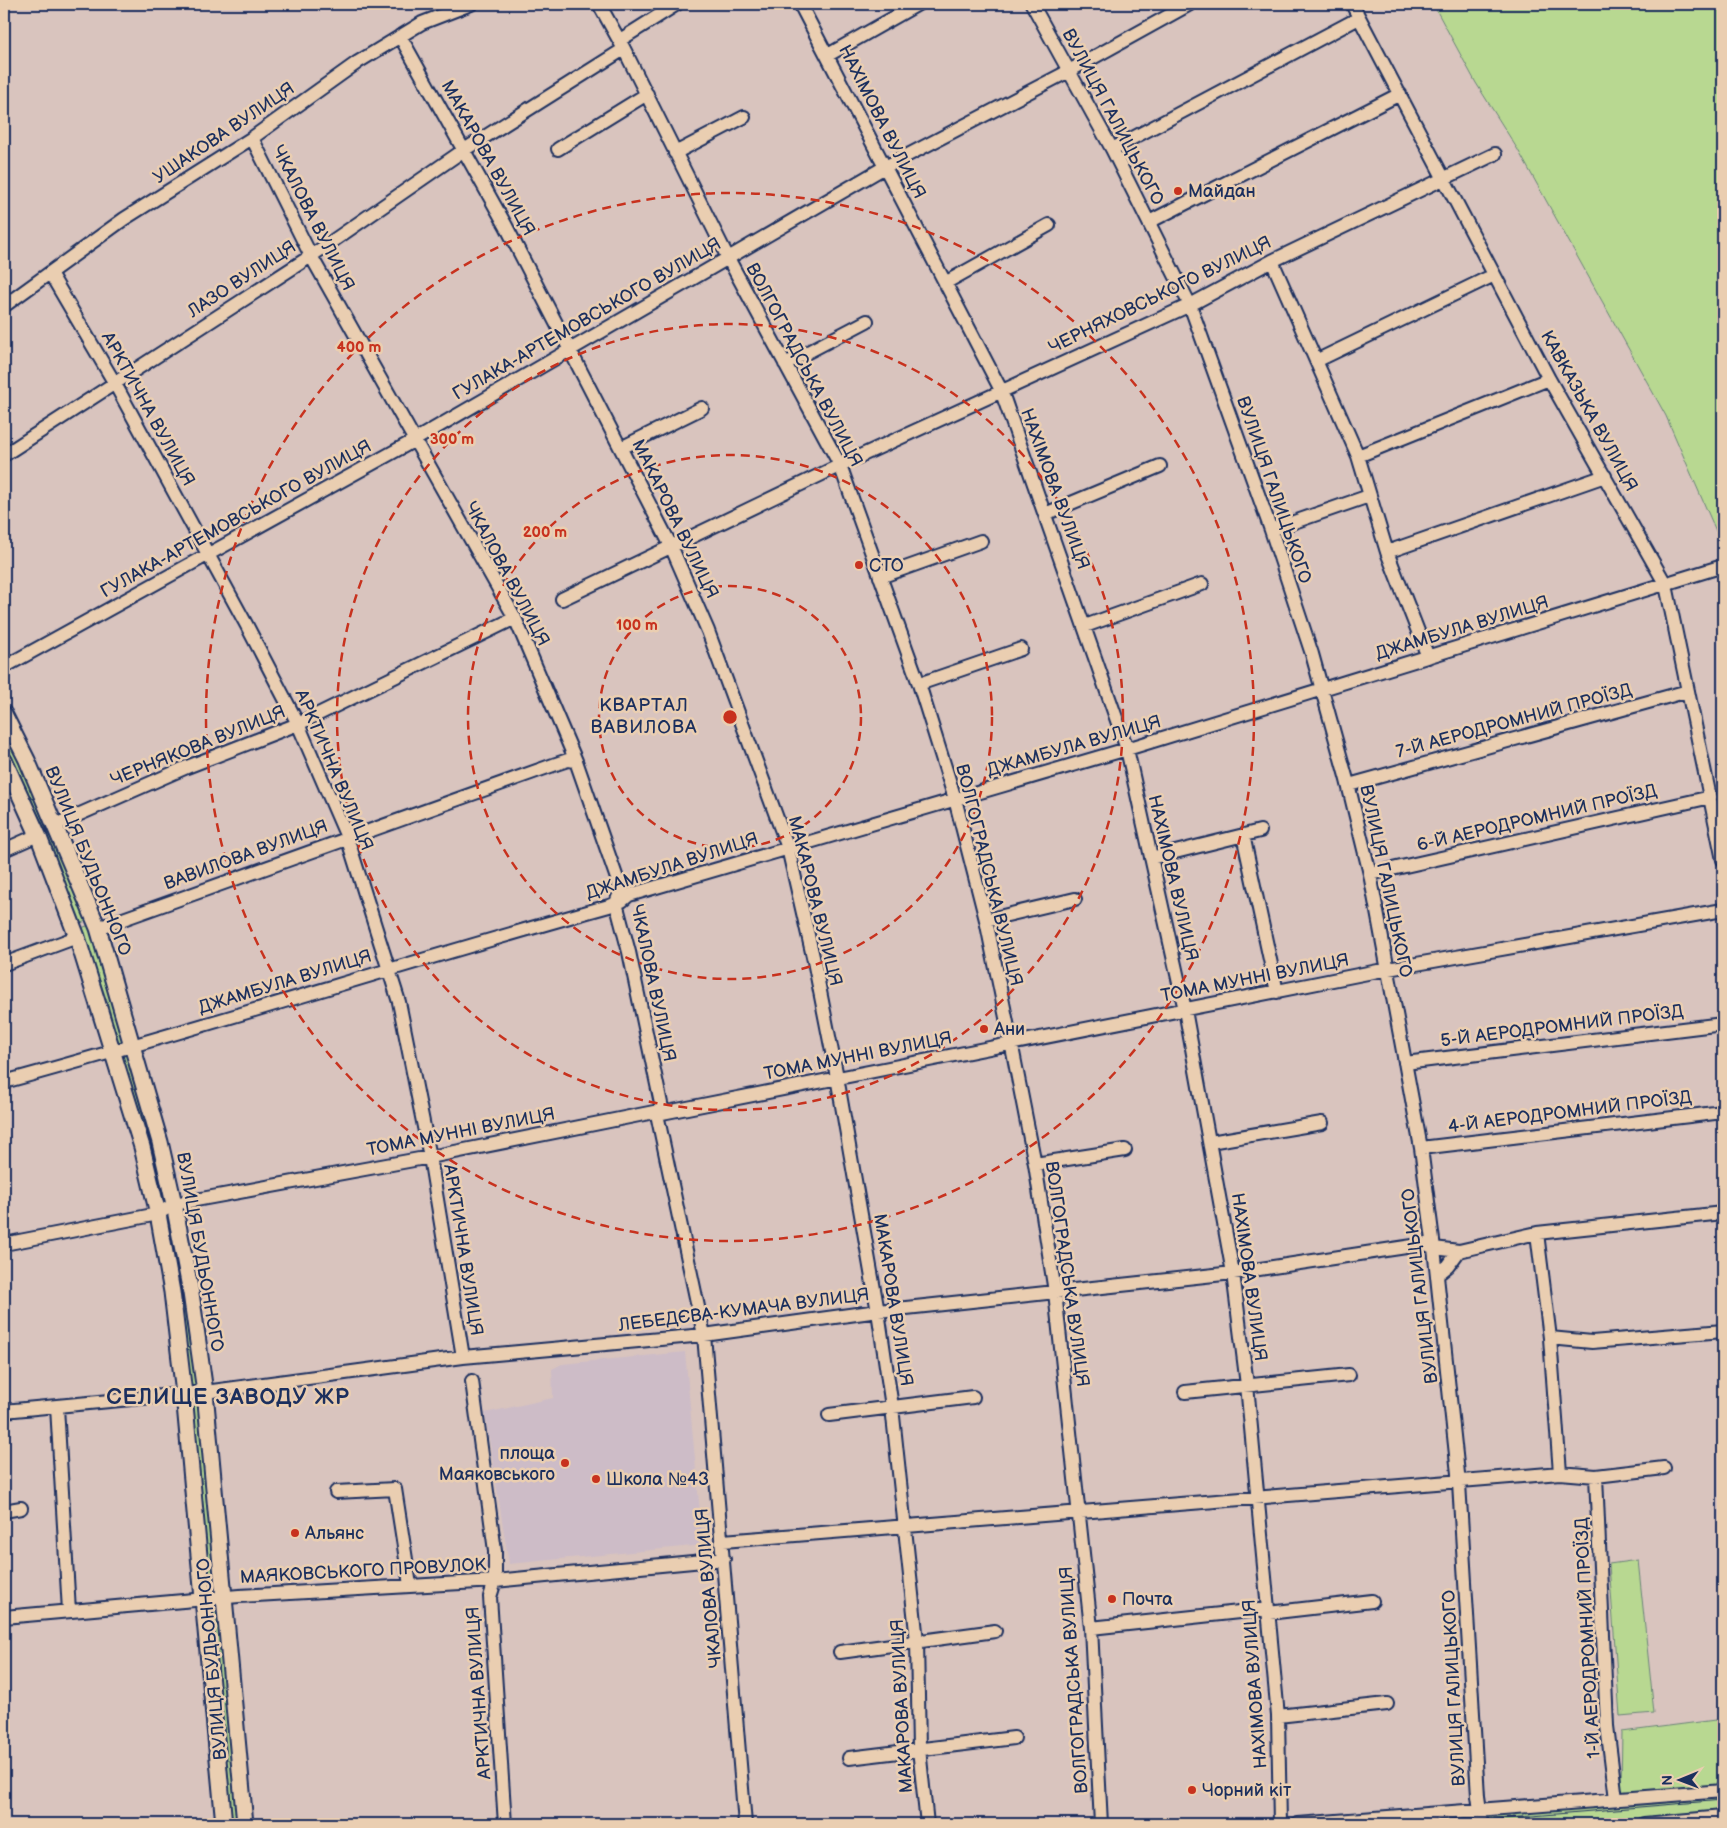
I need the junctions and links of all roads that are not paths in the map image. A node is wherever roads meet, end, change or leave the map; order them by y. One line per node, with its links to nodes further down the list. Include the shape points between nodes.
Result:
1 (471, 4): 10 (street, УШАКОВА ВУЛИЦЯ, via 422,23)
2 (598, 4): 11 (street, ВОЛГОГРАДСЬКА ВУЛИЦЯ)
3 (677, 4): 11 (street, ЛАЗО ВУЛИЦЯ)
4 (800, 4): 12 (street, НАХІМОВА ВУЛИЦЯ)
5 (918, 4): 12 (street)
6 (1032, 4): 13 (street, ВУЛИЦЯ ГАЛИЦЬКОГО)
7 (1190, 4): 13 (street, ГУЛАКА-АРТЕМОВСЬКОГО ВУЛИЦЯ)
8 (1352, 4): 9 (street, КАВКАЗЬКА ВУЛИЦЯ)
9 (1359, 18): 15 (street, КАВКАЗЬКА ВУЛИЦЯ); 19 (street)
10 (400, 36): 17 (street, УШАКОВА ВУЛИЦЯ); 20 (street, МАКАРОВА ВУЛИЦЯ)
11 (622, 44): 14 (street, ВОЛГОГРАДСЬКА ВУЛИЦЯ); 20 (street, ЛАЗО ВУЛИЦЯ)
12 (828, 55): 23 (street, НАХІМОВА ВУЛИЦЯ)
13 (1070, 71): 19 (street, ВУЛИЦЯ ГАЛИЦЬКОГО); 23 (street, ГУЛАКА-АРТЕМОВСЬКОГО ВУЛИЦЯ)
14 (647, 94): 18 (street); 21 (street, ВОЛГОГРАДСЬКА ВУЛИЦЯ)
15 (1400, 94): 24 (street, КАВКАЗЬКА ВУЛИЦЯ); 25 (street)
16 (744, 116): 21 (street)
17 (252, 138): 27 (street, ЧКАЛОВА ВУЛИЦЯ); 30 (street, УШАКОВА ВУЛИЦЯ, via 124,219)
18 (558, 148)
19 (1112, 149): 25 (street, ВУЛИЦЯ ГАЛИЦЬКОГО)
20 (464, 150): 27 (street, ЛАЗО ВУЛИЦЯ); 36 (street, МАКАРОВА ВУЛИЦЯ)
21 (675, 153): 28 (street, ВОЛГОГРАДСЬКА ВУЛИЦЯ)
22 (1495, 154): 24 (street, ЧЕРНЯХОВСЬКОГО ВУЛИЦЯ)
23 (884, 167): 28 (street, ГУЛАКА-АРТЕМОВСЬКОГО ВУЛИЦЯ); 32 (street, НАХІМОВА ВУЛИЦЯ)
24 (1446, 179): 29 (street, ЧЕРНЯХОВСЬКОГО ВУЛИЦЯ); 31 (street, КАВКАЗЬКА ВУЛИЦЯ)
25 (1149, 222): 33 (street, ВУЛИЦЯ ГАЛИЦЬКОГО)
26 (1048, 225): 32 (street)
27 (312, 256): 40 (street, ЛАЗО ВУЛИЦЯ); 43 (street, ЧКАЛОВА ВУЛИЦЯ)
28 (728, 258): 36 (street, ГУЛАКА-АРТЕМОВСЬКОГО ВУЛИЦЯ); 38 (street, ВОЛГОГРАДСЬКА ВУЛИЦЯ)
29 (1272, 261): 33 (street, ЧЕРНЯХОВСЬКОГО ВУЛИЦЯ); 37 (street)
30 (50, 273): 34 (street, УШАКОВА ВУЛИЦЯ); 40 (street, АРКТИЧНА ВУЛИЦЯ)
31 (1494, 275): 37 (street); 39 (street, КАВКАЗЬКА ВУЛИЦЯ)
32 (945, 283): 41 (street, НАХІМОВА ВУЛИЦЯ)
33 (1190, 305): 41 (street, ЧЕРНЯХОВСЬКОГО ВУЛИЦЯ); 52 (street, ВУЛИЦЯ ГАЛИЦЬКОГО)
34 (4, 306)
35 (867, 321): 38 (street)
36 (571, 349): 43 (street, ГУЛАКА-АРТЕМОВСЬКОГО ВУЛИЦЯ); 44 (street, МАКАРОВА ВУЛИЦЯ)
37 (1316, 362): 46 (street)
38 (785, 364): 47 (street, ВОЛГОГРАДСЬКА ВУЛИЦЯ)
39 (1549, 379): 46 (street); 49 (street, КАВКАЗЬКА ВУЛИЦЯ)
40 (114, 382): 45 (street, ЛАЗО ВУЛИЦЯ); 56 (street, АРКТИЧНА ВУЛИЦЯ)
41 (1001, 390): 47 (street, ЧЕРНЯХОВСЬКОГО ВУЛИЦЯ); 51 (street, НАХІМОВА ВУЛИЦЯ)
42 (702, 408): 44 (street)
43 (414, 441): 56 (street, ГУЛАКА-АРТЕМОВСЬКОГО ВУЛИЦЯ); 62 (street, ЧКАЛОВА ВУЛИЦЯ)
44 (621, 448): 54 (street, МАКАРОВА ВУЛИЦЯ)
45 (4, 456)
46 (1358, 456): 50 (street)
47 (840, 465): 54 (street); 58 (street, ВОЛГОГРАДСЬКА ВУЛИЦЯ)
48 (1160, 466): 51 (street)
49 (1605, 476): 55 (street); 60 (street, КАВКАЗЬКА ВУЛИЦЯ)
50 (1369, 496): 52 (street); 55 (street)
51 (1044, 514): 63 (street, НАХІМОВА ВУЛИЦЯ)
52 (1271, 530): 68 (street, ВУЛИЦЯ ГАЛИЦЬКОГО)
53 (981, 541): 58 (street)
54 (671, 546): 61 (street); 83 (street, МАКАРОВА ВУЛИЦЯ, via 708,631)
55 (1387, 552): 65 (street)
56 (208, 555): 66 (street, ГУЛАКА-АРТЕМОВСЬКОГО ВУЛИЦЯ); 71 (street, АРКТИЧНА ВУЛИЦЯ)
57 (1723, 566): 60 (street, ДЖАМБУЛА ВУЛИЦЯ)
58 (880, 577): 67 (street, ВОЛГОГРАДСЬКА ВУЛИЦЯ)
59 (1202, 584): 63 (street)
60 (1666, 585): 65 (street, ДЖАМБУЛА ВУЛИЦЯ); 69 (street, КАВКАЗЬКА ВУЛИЦЯ)
61 (562, 599)
62 (515, 618): 71 (street, ЧЕРНЯКОВА ВУЛИЦЯ); 74 (street, ЧКАЛОВА ВУЛИЦЯ)
63 (1085, 626): 72 (street, НАХІМОВА ВУЛИЦЯ)
64 (1021, 649): 67 (street)
65 (1428, 658): 68 (street, ДЖАМБУЛА ВУЛИЦЯ)
66 (4, 667)
67 (919, 684): 77 (street, ВОЛГОГРАДСЬКА ВУЛИЦЯ)
68 (1323, 688): 72 (street, ДЖАМБУЛА ВУЛИЦЯ); 75 (street, ВУЛИЦЯ ГАЛИЦЬКОГО)
69 (1688, 691): 75 (street, 7-Й АЕРОДРОМНИЙ ПРОЇЗД); 76 (street, КАВКАЗЬКА ВУЛИЦЯ)
70 (4, 714): 78 (main road, ВУЛИЦЯ БУДЬОННОГО)
71 (298, 724): 78 (street, ЧЕРНЯКОВА ВУЛИЦЯ, via 187,767); 82 (street, АРКТИЧНА ВУЛИЦЯ)
72 (1127, 749): 77 (street, ДЖАМБУЛА ВУЛИЦЯ); 85 (street, НАХІМОВА ВУЛИЦЯ)
73 (4, 760): 80 (main road, ВУЛИЦЯ БУДЬОННОГО)
74 (576, 761): 82 (street, ВАВИЛОВА ВУЛИЦЯ, via 562,762); 89 (street, ЧКАЛОВА ВУЛИЦЯ, via 621,890)
75 (1348, 785): 87 (street, ВУЛИЦЯ ГАЛИЦЬКОГО)
76 (1711, 797): 86 (street, КАВКАЗЬКА ВУЛИЦЯ); 87 (street, 6-Й АЕРОДРОМНИЙ ПРОЇЗД)
77 (955, 799): 83 (street, ДЖАМБУЛА ВУЛИЦЯ); 91 (street, ВОЛГОГРАДСЬКА ВУЛИЦЯ)
78 (55, 825): 92 (main road, ВУЛИЦЯ БУДЬОННОГО)
79 (1260, 831): 81 (street)
80 (38, 835): 84 (street); 93 (main road, ВУЛИЦЯ БУДЬОННОГО)
81 (1243, 836): 85 (street); 97 (street)
82 (347, 837): 92 (street, ВАВИЛОВА ВУЛИЦЯ); 95 (street, АРКТИЧНА ВУЛИЦЯ)
83 (788, 848): 89 (street, ДЖАМБУЛА ВУЛИЦЯ, via 629,895); 104 (street, МАКАРОВА ВУЛИЦЯ)
84 (4, 850)
85 (1151, 858): 98 (street, НАХІМОВА ВУЛИЦЯ)
86 (1723, 860)
87 (1370, 874): 96 (street, ВУЛИЦЯ ГАЛИЦЬКОГО)
88 (1076, 899): 91 (street)
89 (616, 903): 95 (street, ДЖАМБУЛА ВУЛИЦЯ); 107 (street, ЧКАЛОВА ВУЛИЦЯ)
90 (1723, 910): 96 (street, ТОМА МУННІ ВУЛИЦЯ)
91 (986, 920): 100 (street, ВОЛГОГРАДСЬКА ВУЛИЦЯ)
92 (98, 928): 101 (main road, ВУЛИЦЯ БУДЬОННОГО)
93 (77, 937): 94 (street); 102 (main road, ВУЛИЦЯ БУДЬОННОГО)
94 (4, 964)
95 (390, 968): 101 (street, ДЖАМБУЛА ВУЛИЦЯ); 112 (street, АРКТИЧНА ВУЛИЦЯ)
96 (1388, 969): 97 (street, ТОМА МУННІ ВУЛИЦЯ); 103 (street, ВУЛИЦЯ ГАЛИЦЬКОГО)
97 (1277, 992): 98 (street, ТОМА МУННІ ВУЛИЦЯ)
98 (1185, 1010): 100 (street, ТОМА МУННІ ВУЛИЦЯ); 109 (street, НАХІМОВА ВУЛИЦЯ)
99 (1723, 1024): 103 (street, 5-Й АЕРОДРОМНИЙ ПРОЇЗД)
100 (1011, 1043): 104 (street, ТОМА МУННІ ВУЛИЦЯ); 113 (street, ВОЛГОГРАДСЬКА ВУЛИЦЯ)
101 (134, 1046): 102 (street, ДЖАМБУЛА ВУЛИЦЯ); 114 (main road, ВУЛИЦЯ БУДЬОННОГО)
102 (114, 1052): 105 (street, ДЖАМБУЛА ВУЛИЦЯ); 116 (main road, ВУЛИЦЯ БУДЬОННОГО)
103 (1405, 1063): 110 (street, ВУЛИЦЯ ГАЛИЦЬКОГО)
104 (837, 1077): 107 (street, ТОМА МУННІ ВУЛИЦЯ); 124 (street, МАКАРОВА ВУЛИЦЯ)
105 (4, 1082)
106 (1723, 1112): 110 (street, 4-Й АЕРОДРОМНИЙ ПРОЇЗД)
107 (660, 1113): 112 (street, ТОМА МУННІ ВУЛИЦЯ); 126 (street, ЧКАЛОВА ВУЛИЦЯ)
108 (1322, 1123): 109 (street)
109 (1210, 1142): 121 (street, НАХІМОВА ВУЛИЦЯ)
110 (1421, 1148): 119 (street, ВУЛИЦЯ ГАЛИЦЬКОГО)
111 (1125, 1150): 113 (street)
112 (430, 1157): 114 (street, ТОМА МУННІ ВУЛИЦЯ); 128 (street, АРКТИЧНА ВУЛИЦЯ)
113 (1036, 1164): 123 (street, ВОЛГОГРАДСЬКА ВУЛИЦЯ)
114 (174, 1204): 116 (street, ТОМА МУННІ ВУЛИЦЯ); 132 (main road, ВУЛИЦЯ БУДЬОННОГО)
115 (1723, 1213): 117 (street, ЛЕБЕДЄВА-КУМАЧА ВУЛИЦЯ)
116 (158, 1214): 118 (street, ТОМА МУННІ ВУЛИЦЯ); 134 (main road, ВУЛИЦЯ БУДЬОННОГО, via 172,1292)
117 (1537, 1233): 120 (street, ЛЕБЕДЄВА-КУМАЧА ВУЛИЦЯ); 127 (street)
118 (4, 1244)
119 (1434, 1248): 120 (street, ЛЕБЕДЄВА-КУМАЧА ВУЛИЦЯ); 121 (street, ЛЕБЕДЄВА-КУМАЧА ВУЛИЦЯ, via 1426,1244); 122 (street, ВУЛИЦЯ ГАЛИЦЬКОГО)
120 (1459, 1251): 122 (street)
121 (1233, 1273): 123 (street, ЛЕБЕДЄВА-КУМАЧА ВУЛИЦЯ); 131 (street, НАХІМОВА ВУЛИЦЯ)
122 (1437, 1275): 143 (street, ВУЛИЦЯ ГАЛИЦЬКОГО)
123 (1055, 1292): 124 (street, ЛЕБЕДЄВА-КУМАЧА ВУЛИЦЯ); 148 (street, ВОЛГОГРАДСЬКА ВУЛИЦЯ)
124 (878, 1311): 126 (street, ЛЕБЕДЄВА-КУМАЧА ВУЛИЦЯ); 137 (street, МАКАРОВА ВУЛИЦЯ)
125 (1723, 1331): 127 (street, via 1592,1342)
126 (704, 1335): 128 (street, ЛЕБЕДЄВА-КУМАЧА ВУЛИЦЯ); 150 (street, ЧКАЛОВА ВУЛИЦЯ)
127 (1550, 1338): 141 (street)
128 (463, 1358): 132 (street, ЛЕБЕДЄВА-КУМАЧА ВУЛИЦЯ)
129 (1349, 1375): 131 (street)
130 (472, 1381): 152 (street, АРКТИЧНА ВУЛИЦЯ, via 495,1551)
131 (1247, 1384): 133 (street); 145 (street, НАХІМОВА ВУЛИЦЯ)
132 (205, 1392): 134 (street, ЛЕБЕДЄВА-КУМАЧА ВУЛИЦЯ); 154 (main road, ВУЛИЦЯ БУДЬОННОГО)
133 (1185, 1392)
134 (184, 1394): 136 (street, ЛЕБЕДЄВА-КУМАЧА ВУЛИЦЯ); 155 (main road, ВУЛИЦЯ БУДЬОННОГО)
135 (973, 1397): 137 (street)
136 (57, 1407): 138 (street, ЛЕБЕДЄВА-КУМАЧА ВУЛИЦЯ); 157 (street)
137 (892, 1407): 139 (street); 149 (street, МАКАРОВА ВУЛИЦЯ)
138 (4, 1411)
139 (829, 1414)
140 (1664, 1468): 142 (street)
141 (1560, 1473): 142 (street); 143 (street)
142 (1596, 1476): 170 (street, 1-Й АЕРОДРОМНИЙ ПРОЇЗД, via 1607,1726)
143 (1459, 1483): 145 (street); 171 (street, ВУЛИЦЯ ГАЛИЦЬКОГО)
144 (336, 1492): 153 (street, via 395,1489)
145 (1257, 1498): 148 (street); 158 (street, НАХІМОВА ВУЛИЦЯ)
146 (21, 1508): 147 (street)
147 (4, 1511)
148 (1078, 1511): 149 (street); 160 (street, ВОЛГОГРАДСЬКА ВУЛИЦЯ)
149 (905, 1527): 150 (street); 162 (street, МАКАРОВА ВУЛИЦЯ)
150 (723, 1541): 151 (street, ЧКАЛОВА ВУЛИЦЯ)
151 (724, 1559): 152 (street, МАЯКОВСЬКОГО ПРОВУЛОК); 176 (street, ЧКАЛОВА ВУЛИЦЯ)
152 (494, 1581): 153 (street, МАЯКОВСЬКОГО ПРОВУЛОК); 175 (street, АРКТИЧНА ВУЛИЦЯ, via 490,1597)
153 (410, 1585): 154 (street, МАЯКОВСЬКОГО ПРОВУЛОК)
154 (226, 1597): 155 (street, МАЯКОВСЬКОГО ПРОВУЛОК); 174 (main road, ВУЛИЦЯ БУДЬОННОГО)
155 (204, 1599): 157 (street, МАЯКОВСЬКОГО ПРОВУЛОК); 173 (main road, ВУЛИЦЯ БУДЬОННОГО)
156 (1372, 1601): 158 (street)
157 (69, 1611): 159 (street, МАЯКОВСЬКОГО ПРОВУЛОК)
158 (1267, 1611): 160 (street); 165 (street, НАХІМОВА ВУЛИЦЯ)
159 (4, 1617)
160 (1091, 1628): 178 (street, ВОЛГОГРАДСЬКА ВУЛИЦЯ)
161 (995, 1631): 162 (street)
162 (917, 1641): 163 (street); 167 (street, МАКАРОВА ВУЛИЦЯ)
163 (840, 1652)
164 (1387, 1704): 165 (street)
165 (1278, 1716): 179 (street, НАХІМОВА ВУЛИЦЯ)
166 (1014, 1738): 167 (street)
167 (919, 1749): 168 (street); 177 (street, МАКАРОВА ВУЛИЦЯ)
168 (849, 1758)
169 (1723, 1791): 170 (street)
170 (1616, 1799): 171 (street)
171 (1481, 1809): 180 (street); 181 (street, ВУЛИЦЯ ГАЛИЦЬКОГО)
172 (1723, 1818): 182 (street)
173 (224, 1824)
174 (245, 1824)
175 (505, 1824)
176 (745, 1824)
177 (927, 1824)
178 (1101, 1824)
179 (1280, 1824)
180 (1298, 1824)
181 (1482, 1824)
182 (1644, 1824)

